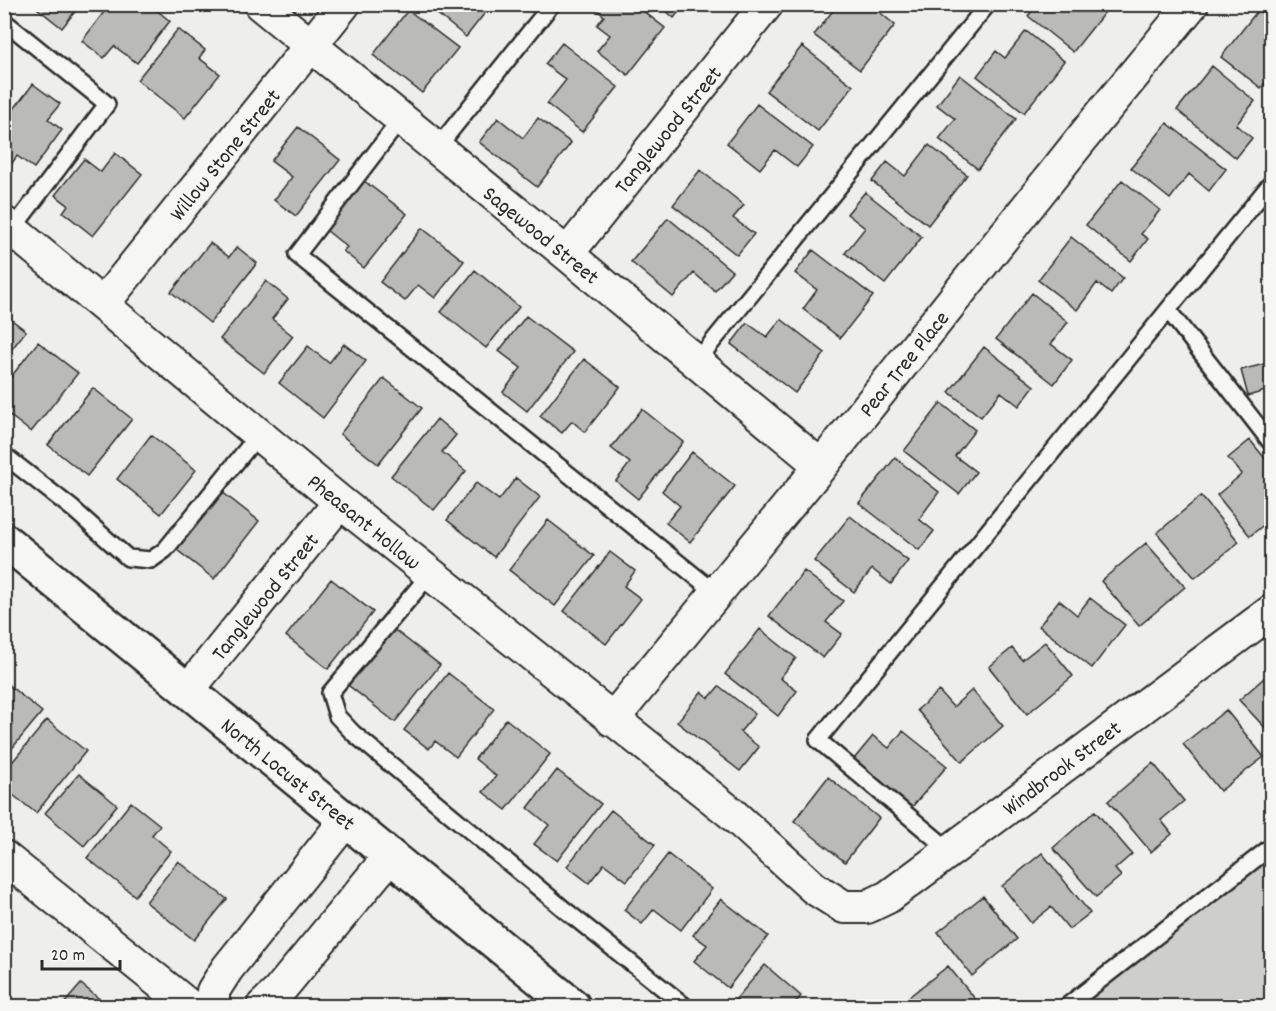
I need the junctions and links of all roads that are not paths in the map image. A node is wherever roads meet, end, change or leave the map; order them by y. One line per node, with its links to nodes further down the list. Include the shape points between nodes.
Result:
1 (260, 4): 8 (street, Sagewood Street)
2 (345, 4): 8 (street, Willow Stone Street)
3 (552, 4): 10 (lane)
4 (767, 4): 13 (street, Tanglewood Street)
5 (988, 4): 16 (lane)
6 (1192, 4): 20 (street, Pear Tree Place)
7 (4, 21): 12 (lane, via 106,104)
8 (311, 45): 9 (street, Sagewood Street); 14 (street, Willow Stone Street)
9 (401, 119): 10 (street, Sagewood Street); 24 (lane, via 297,255)
10 (437, 148): 13 (street, Sagewood Street)
11 (1272, 182): 15 (lane)
12 (8, 226): 14 (street, Pheasant Hollow)
13 (567, 254): 16 (street, Sagewood Street)
14 (103, 304): 17 (street, Pheasant Hollow)
15 (1168, 310): 18 (lane); 30 (lane, via 818,740)
16 (696, 362): 20 (street, Sagewood Street)
17 (259, 434): 19 (lane, via 165,550 151,560 128,558); 21 (street, Pheasant Hollow)
18 (1272, 444)
19 (4, 455)
20 (821, 466): 24 (street, Pear Tree Place)
21 (340, 502): 23 (street, Pheasant Hollow); 26 (street, Tanglewood Street)
22 (4, 540): 26 (main road, North Locust Street)
23 (430, 574): 27 (street, Pheasant Hollow); 38 (lane, via 330,693 337,716 546,895)
24 (716, 594): 27 (street, Pear Tree Place)
25 (1272, 611): 30 (street, Windbrook Street)
26 (188, 690): 28 (main road, North Locust Street)
27 (612, 720): 33 (street, Pheasant Hollow, via 730,812 814,888)
28 (346, 820): 31 (main road, North Locust Street); 35 (street, via 227,969 213,991)
29 (1272, 846): 39 (lane)
30 (949, 850): 33 (street, Windbrook Street, via 888,897 867,907)
31 (390, 856): 36 (street); 37 (main road, North Locust Street)
32 (4, 857): 34 (street)
33 (844, 907)
34 (189, 1006)
35 (213, 1006)
36 (263, 1006)
37 (573, 1006)
38 (684, 1006)
39 (1067, 1006)

